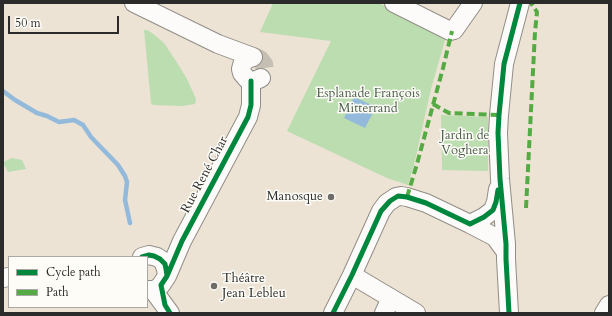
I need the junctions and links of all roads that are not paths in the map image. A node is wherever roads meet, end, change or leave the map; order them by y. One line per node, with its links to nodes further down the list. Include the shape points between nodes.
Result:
1 (134, 3): 7 (street, Rue René Char, via 247,61 242,73 247,79 258,79 248,117)
2 (394, 3): 3 (street, via 450,32)
3 (473, 3)
4 (520, 3): 5 (street, via 504,64 498,115)
5 (500, 178): 6 (street, via 493,210); 8 (street)
6 (470, 224): 8 (street, via 495,237); 10 (street, via 426,203 407,197 396,197 381,211)
7 (182, 241): 9 (street, via 174,248); 11 (street, Rue René Char)
8 (506, 252): 17 (street)
9 (148, 256): 11 (street, via 160,259 165,264 166,269)
10 (352, 275): 13 (street); 15 (street)
11 (157, 285): 14 (street)
12 (609, 305): 18 (street)
13 (388, 306): 16 (street)
14 (167, 309)
15 (332, 313)
16 (416, 313)
17 (510, 313)
18 (604, 313)

